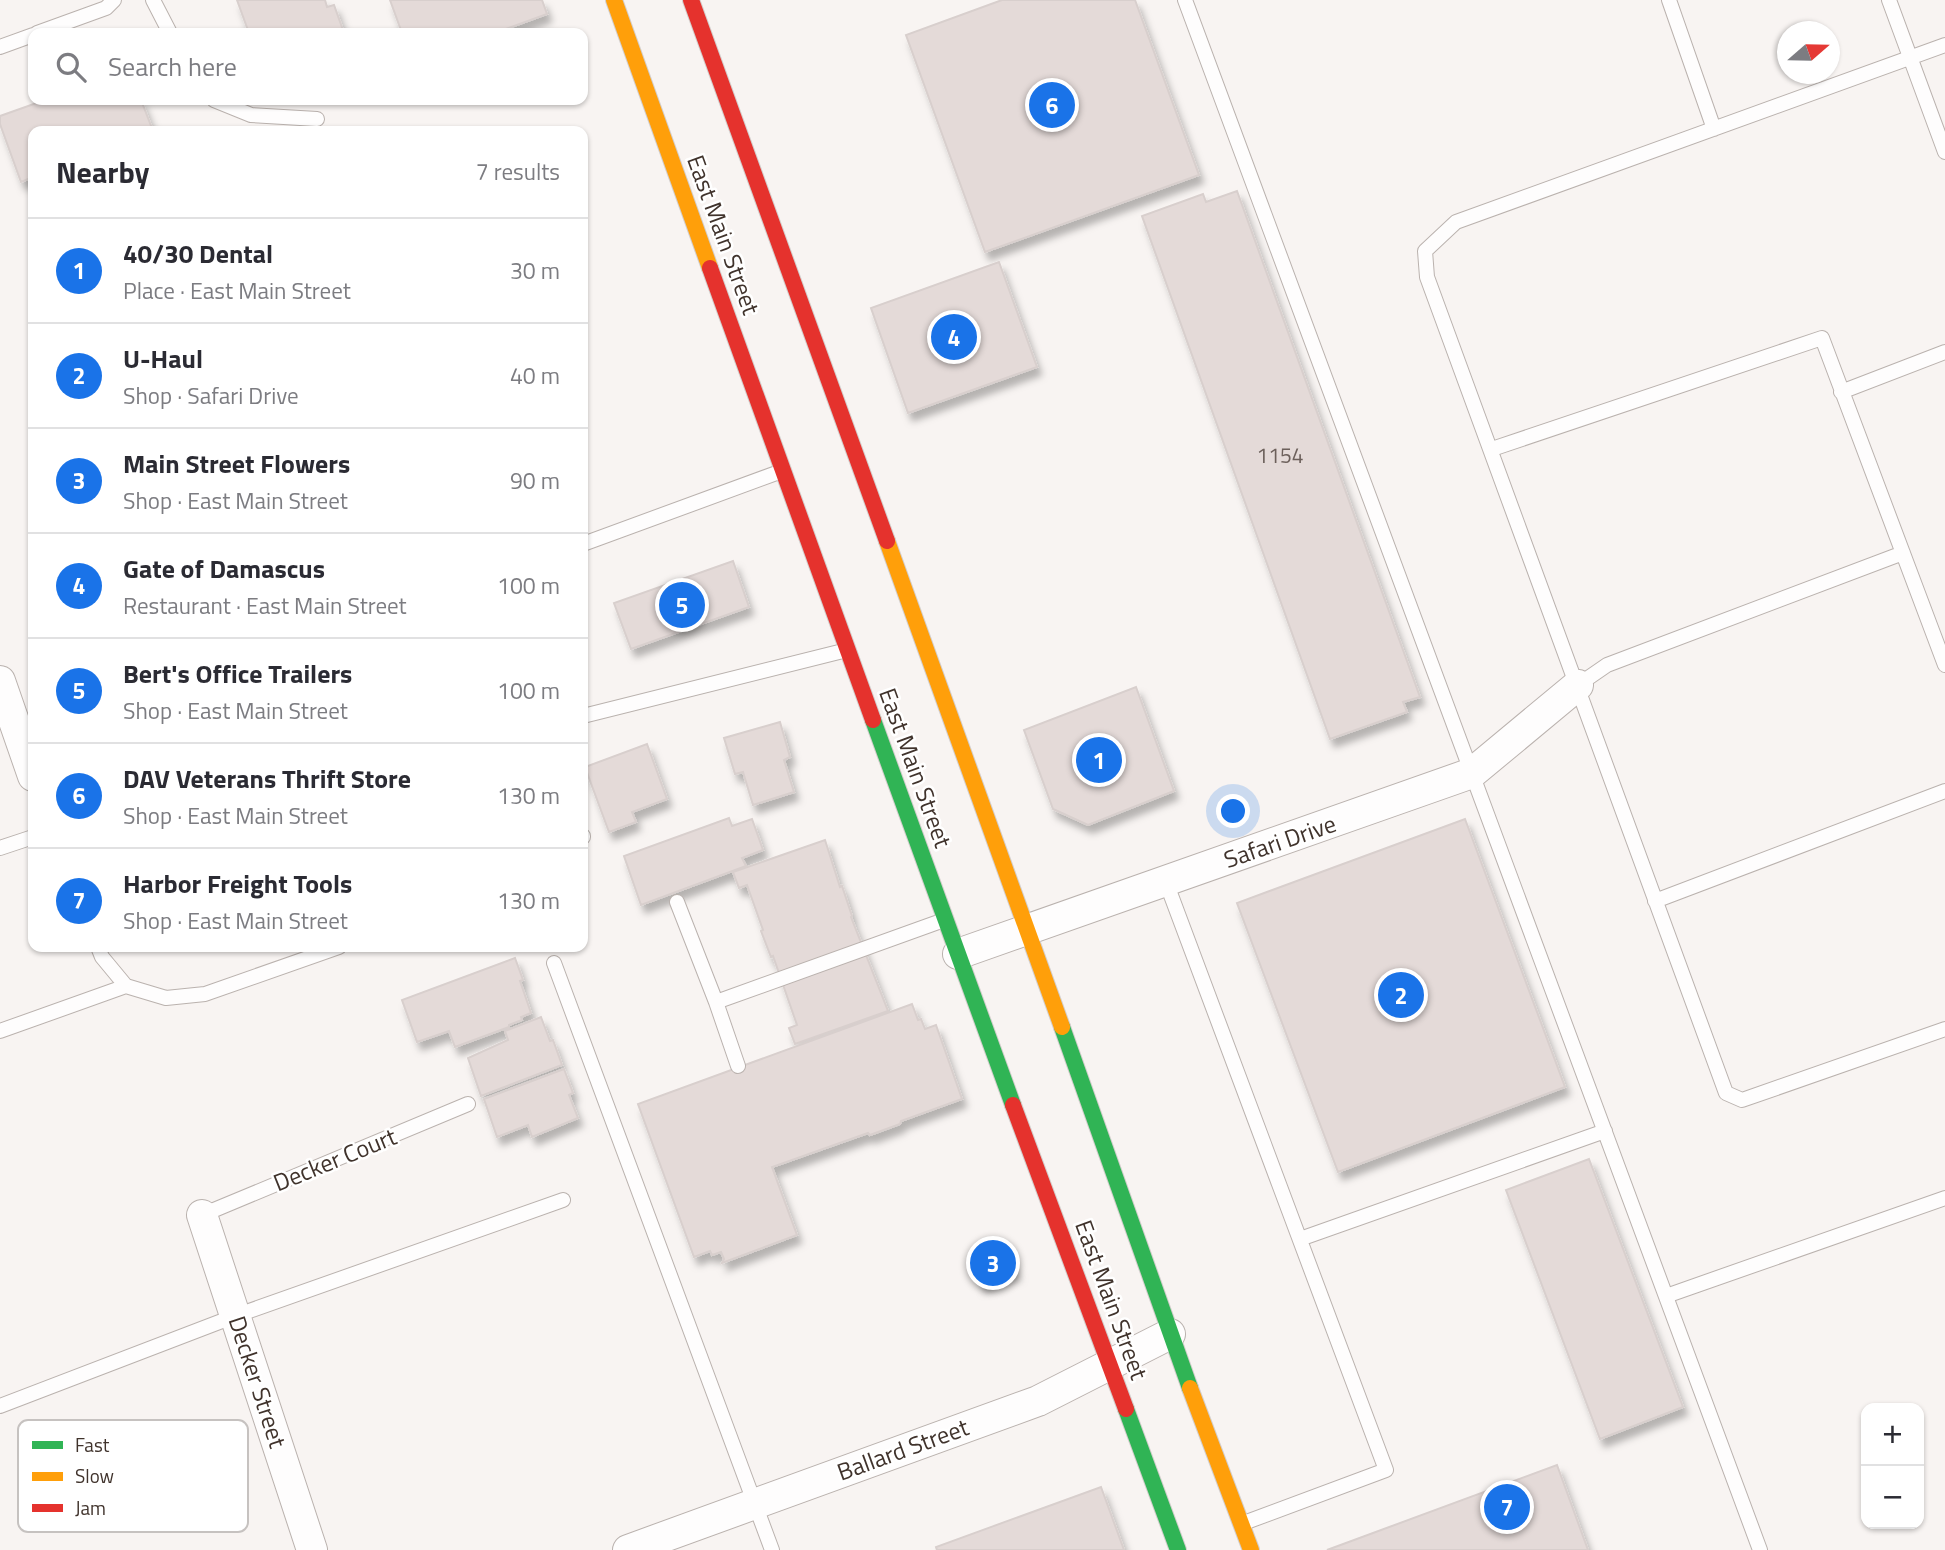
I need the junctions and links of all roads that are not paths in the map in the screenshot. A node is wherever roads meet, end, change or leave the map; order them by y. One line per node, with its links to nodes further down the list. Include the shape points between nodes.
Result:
1 (114, 0): 8 (lane, via 106,8)
2 (153, 0): 9 (lane)
3 (614, 0): 21 (main road, East Main Street)
4 (691, 0): 38 (main road, East Main Street)
5 (1185, 0): 30 (lane)
6 (1669, 0): 16 (lane)
7 (1889, 0): 13 (lane)
8 (51, 28)
9 (167, 28)
10 (28, 37): 12 (lane)
11 (1945, 45): 13 (lane)
12 (0, 47)
13 (1910, 57): 16 (lane); 17 (lane)
14 (226, 105): 15 (lane, via 251,115)
15 (317, 119)
16 (1714, 129): 20 (lane, via 1456,222 1425,251 1427,276)
17 (1945, 152)
18 (1945, 352): 19 (lane)
19 (1841, 392): 20 (lane, via 1822,338); 23 (lane)
20 (1492, 449): 27 (lane)
21 (784, 471): 22 (lane); 24 (main road, East Main Street)
22 (588, 542)
23 (1903, 553): 25 (lane); 27 (lane, via 1607,665)
24 (848, 650): 28 (lane); 37 (main road, East Main Street)
25 (1945, 665)
26 (0, 681): 29 (street)
27 (1578, 685): 30 (street, Safari Drive); 35 (lane)
28 (588, 715)
29 (28, 762)
30 (1472, 773): 34 (street, Safari Drive); 49 (lane)
31 (1945, 791): 35 (lane)
32 (28, 839): 33 (lane)
33 (0, 848)
34 (1166, 882): 38 (street, Safari Drive); 53 (lane)
35 (1655, 901): 45 (lane, via 1726,1093 1742,1100)
36 (677, 902): 44 (lane)
37 (945, 919): 41 (main road, East Main Street); 44 (lane)
38 (1028, 929): 41 (street, Safari Drive); 56 (main road, East Main Street)
39 (100, 952): 43 (lane)
40 (325, 952): 43 (lane, via 205,995 166,998)
41 (958, 954): 57 (main road, East Main Street)
42 (554, 963): 59 (lane)
43 (126, 986): 46 (lane)
44 (716, 1002): 47 (lane)
45 (1945, 1030)
46 (0, 1031)
47 (738, 1066)
48 (468, 1104): 52 (lane, Decker Court)
49 (1605, 1131): 53 (lane); 54 (lane)
50 (1945, 1198): 54 (lane)
51 (563, 1199): 55 (lane)
52 (202, 1215): 55 (street, Decker Street)
53 (1300, 1238): 60 (lane, via 1386,1470)
54 (1666, 1296): 66 (lane)
55 (235, 1316): 58 (lane); 62 (street, Decker Street)
56 (1170, 1334): 57 (street, Ballard Street); 60 (main road, East Main Street)
57 (1111, 1365): 59 (street, Ballard Street, via 1038,1401); 64 (main road, East Main Street)
58 (0, 1406)
59 (755, 1504): 61 (street, Ballard Street); 63 (lane)
60 (1241, 1524): 65 (main road, East Main Street)
61 (632, 1549)
62 (312, 1550)
63 (772, 1550)
64 (1178, 1550)
65 (1251, 1550)
66 (1760, 1550)

